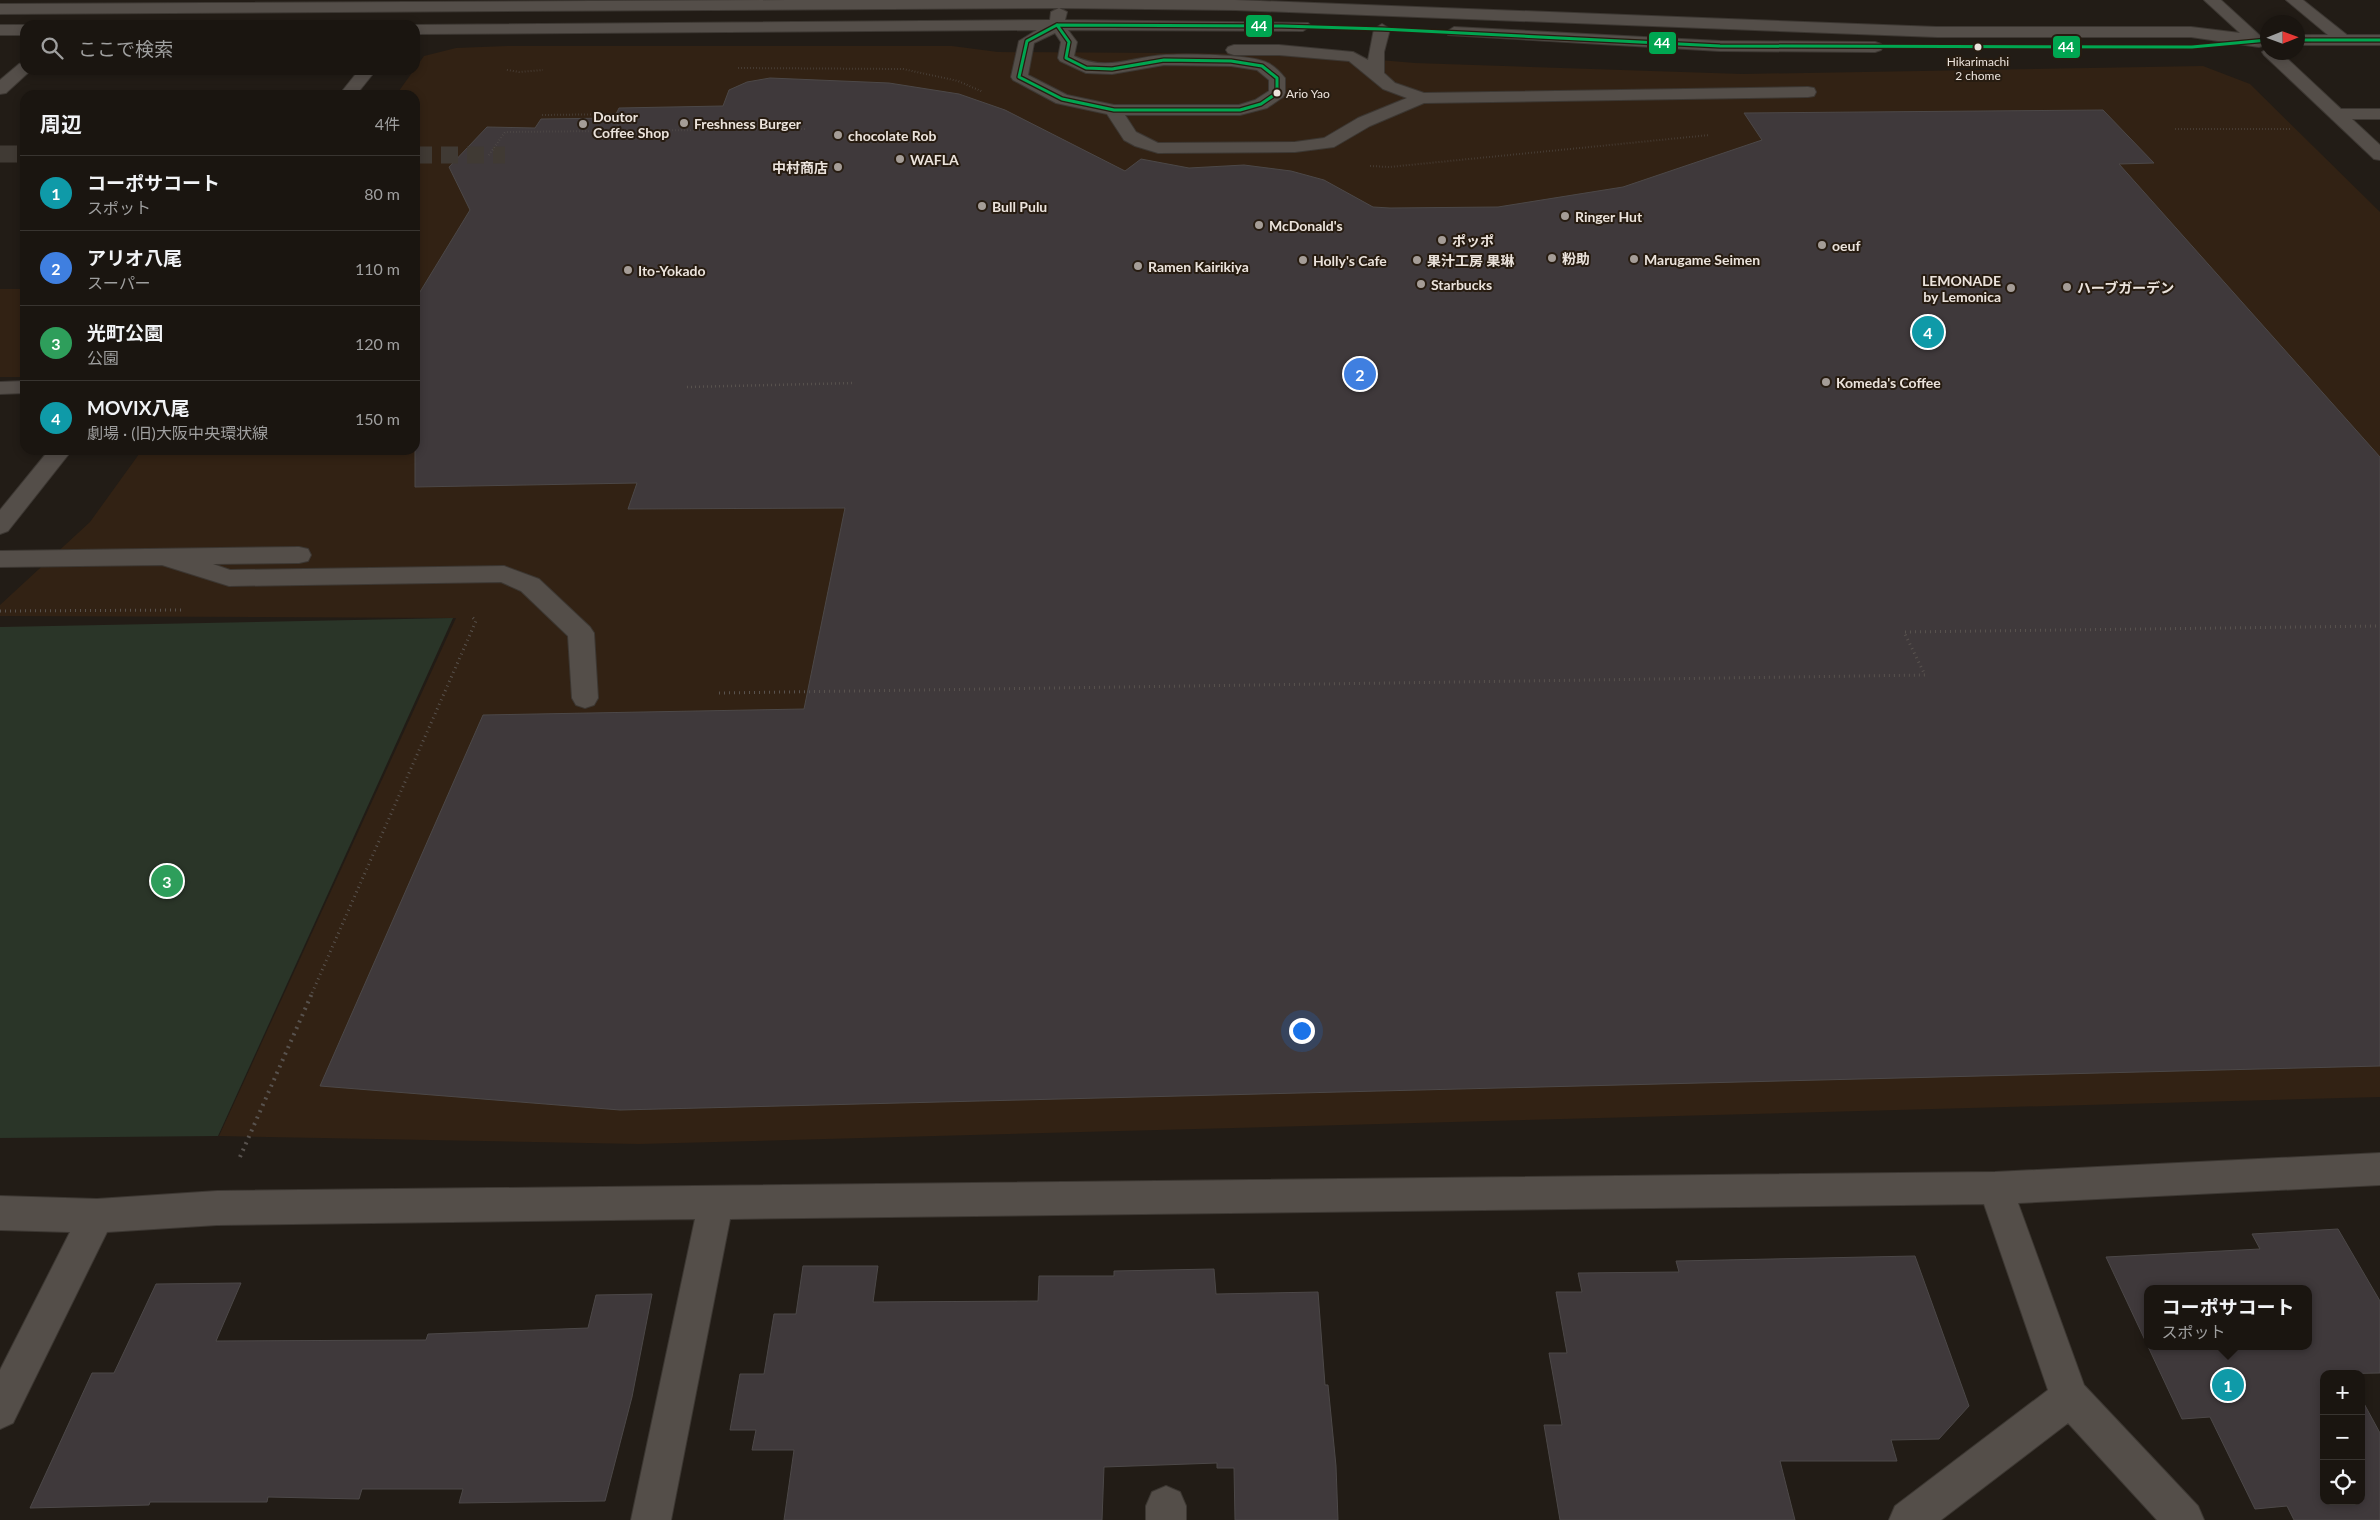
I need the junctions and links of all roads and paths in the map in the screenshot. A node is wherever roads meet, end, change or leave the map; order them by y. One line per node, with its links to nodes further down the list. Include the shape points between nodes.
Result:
1 (38, 0): 7 (street)
2 (2212, 0): 18 (street)
3 (2294, 0): 16 (street)
4 (1060, 1): 5 (street); 6 (street); 10 (street)
5 (437, 3): 7 (street); 9 (street)
6 (1419, 6): 19 (street, via 1937,32 2191,32)
7 (19, 8): 8 (street)
8 (0, 9)
9 (413, 20)
10 (1057, 25): 11 (street); 12 (street); 21 (street, via 1069,42 1066,58 1086,68 1112,69); 30 (street, via 1027,41 1019,77 1062,99)
11 (420, 28)
12 (1382, 29): 20 (street, via 1710,46); 24 (street, via 1376,52)
13 (0, 30): 14 (street)
14 (20, 30)
15 (2305, 40): 16 (street)
16 (2343, 40): 17 (street)
17 (2380, 40)
18 (2260, 42)
19 (2260, 45)
20 (2260, 46)
21 (1164, 60): 24 (street, via 1196,50 1279,50 1353,57); 30 (street, via 1231,61 1262,66 1277,78 1277,93 1261,104 1240,110)
22 (2280, 60): 31 (street)
23 (20, 72): 26 (street)
24 (1376, 74): 29 (street, via 1389,86)
25 (364, 75): 27 (street)
26 (0, 89)
27 (351, 90)
28 (1808, 92): 29 (street)
29 (1422, 98): 30 (street, via 1364,122 1328,143 1295,147 1158,148 1136,142 1124,129)
30 (1114, 110)
31 (2336, 114): 32 (street); 39 (street)
32 (2380, 114)
33 (542, 115): 37 (path, via 624,114)
34 (806, 129): 37 (path)
35 (2175, 129): 36 (path)
36 (2301, 129)
37 (615, 131): 38 (path, via 505,132)
38 (490, 155)
39 (2380, 155)
40 (855, 384): 41 (path)
41 (687, 387)
42 (0, 388): 43 (street)
43 (20, 388)
44 (57, 455): 45 (street)
45 (0, 526)
46 (299, 555): 47 (street)
47 (164, 557): 48 (street); 54 (street, via 230,578 504,574 530,585 581,633)
48 (0, 559)
49 (186, 610): 50 (path)
50 (0, 611)
51 (466, 612): 58 (path, via 476,621)
52 (2380, 626): 53 (path, via 1904,632 1925,675)
53 (719, 693)
54 (585, 698)
55 (2380, 1168): 56 (street)
56 (1994, 1188): 57 (street); 61 (street)
57 (716, 1203): 58 (street); 63 (street)
58 (217, 1208): 60 (street)
59 (0, 1213): 60 (street)
60 (97, 1216): 62 (street)
61 (2070, 1397): 64 (street); 65 (street)
62 (0, 1410)
63 (650, 1520)
64 (1909, 1520)
65 (2184, 1520)

